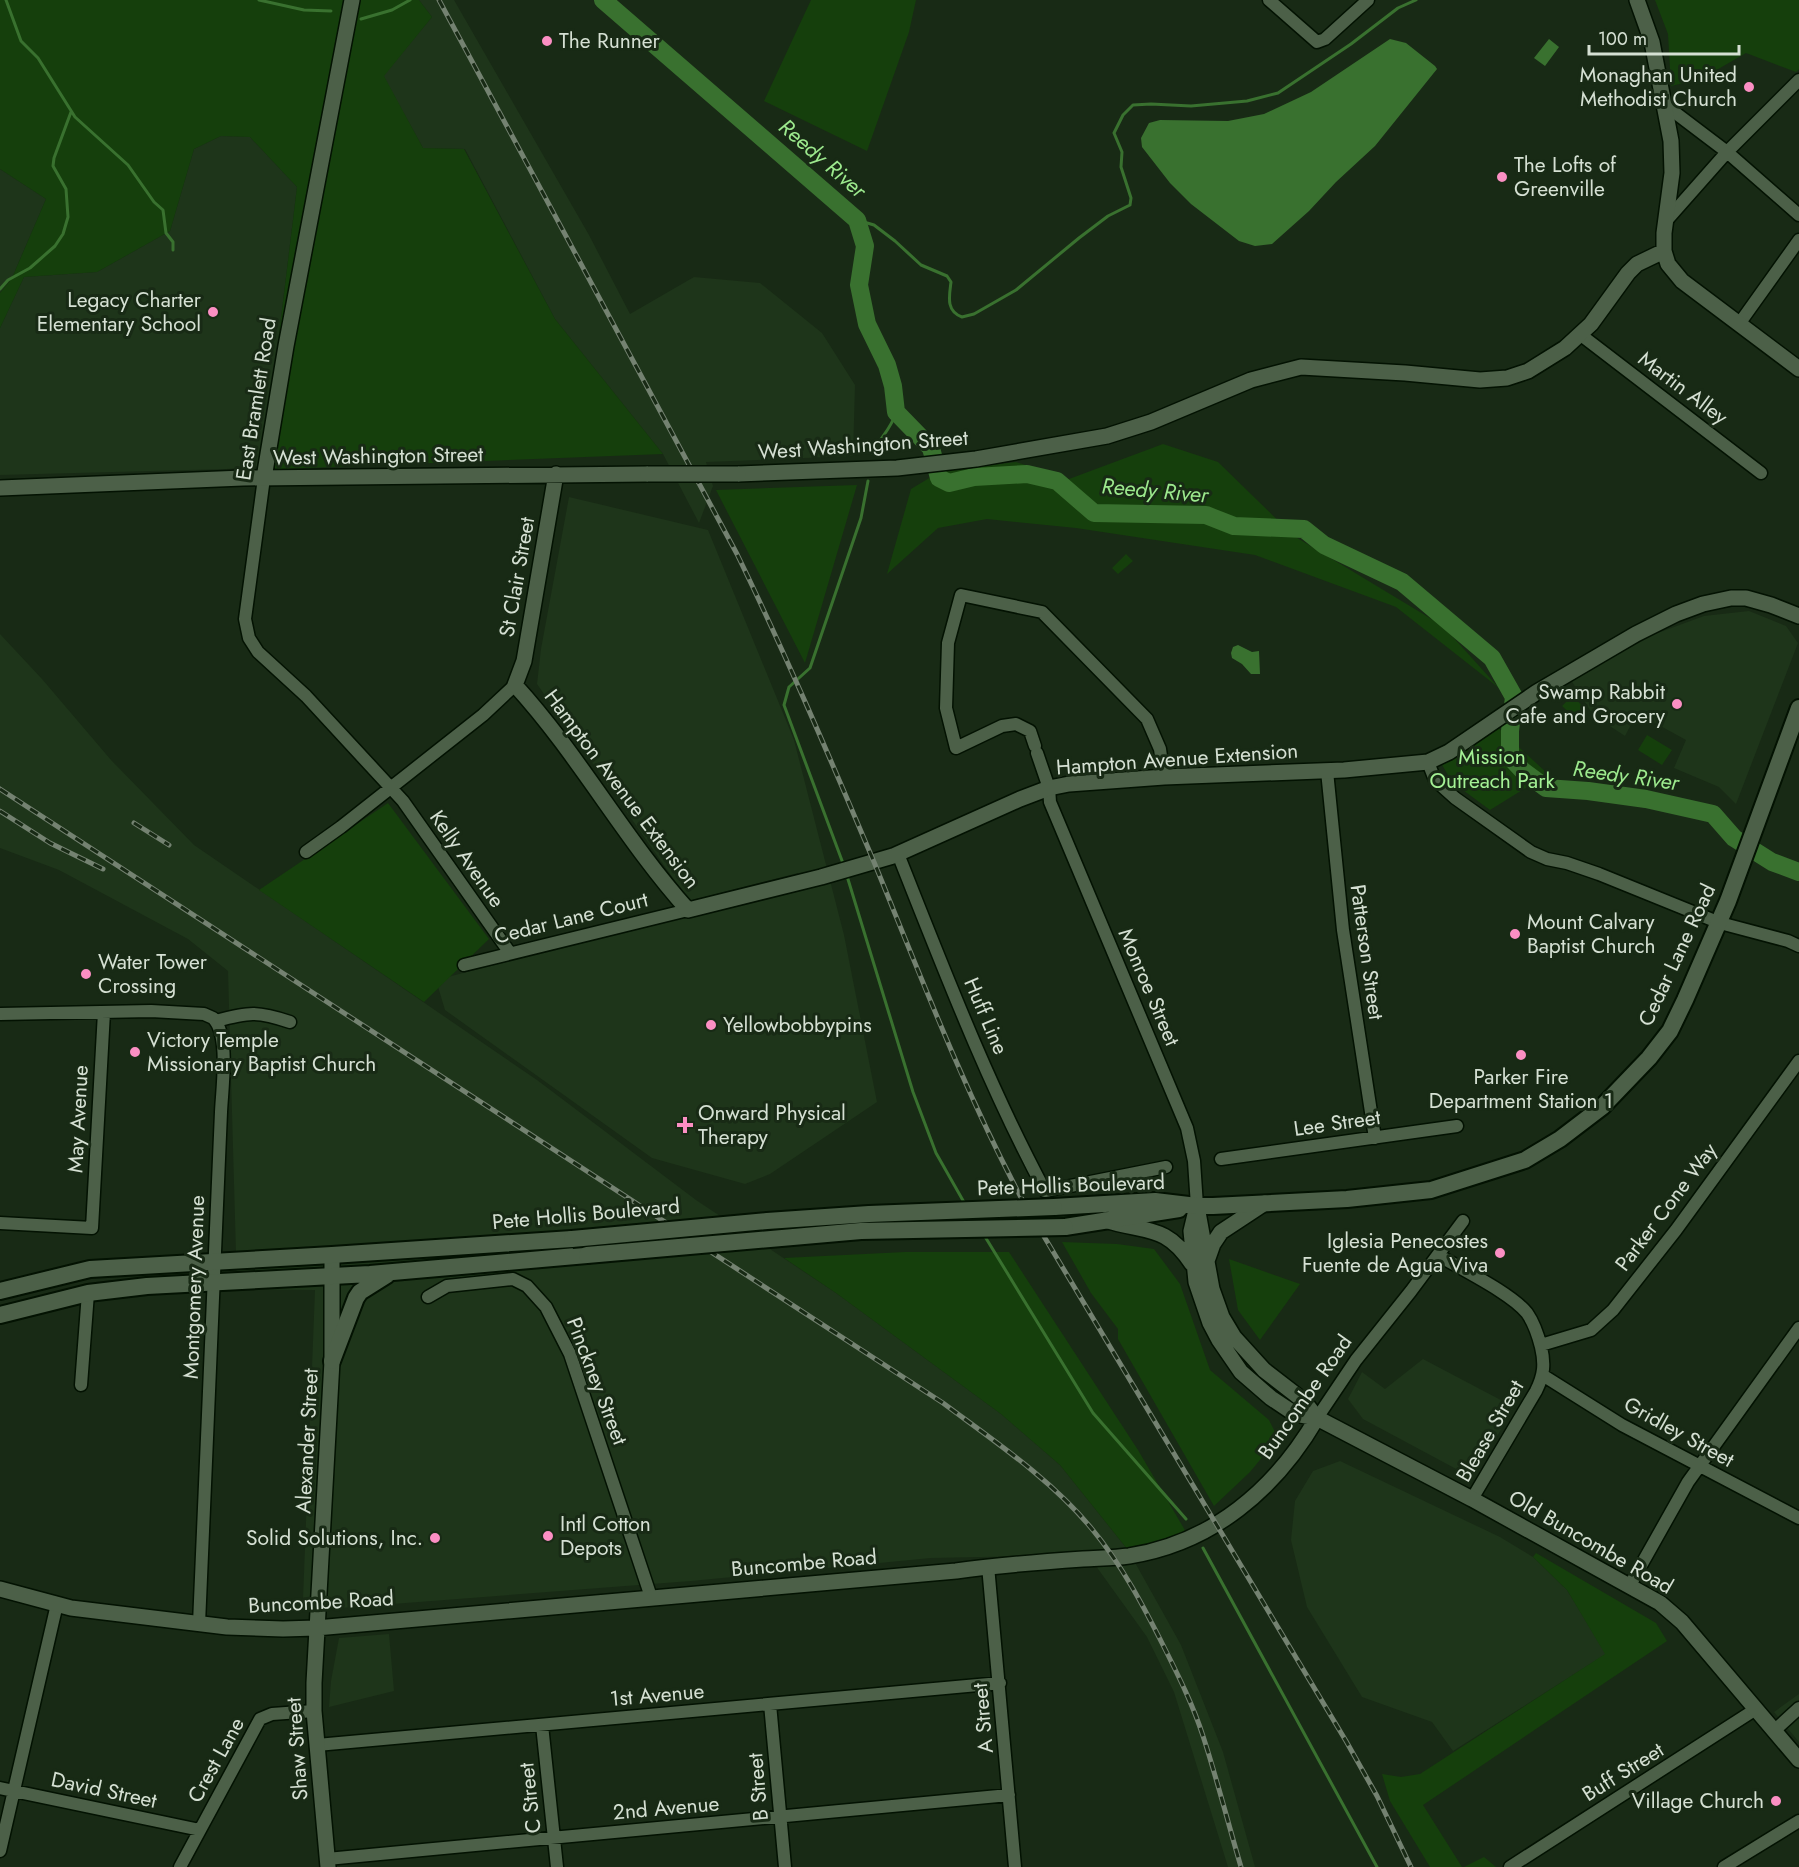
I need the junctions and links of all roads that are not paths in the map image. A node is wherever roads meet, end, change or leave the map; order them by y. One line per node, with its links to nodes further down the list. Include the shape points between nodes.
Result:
1 (352, 0): 17 (street, East Bramlett Road)
2 (1269, 0): 3 (street, via 1317,42)
3 (1368, 0)
4 (1637, 0): 6 (street, via 1652,42)
5 (1799, 80): 7 (street)
6 (1665, 105): 7 (street); 9 (street, via 1672,153)
7 (1726, 152): 8 (street); 9 (street)
8 (1799, 215)
9 (1666, 220): 11 (street)
10 (1799, 240): 12 (street)
11 (1664, 251): 12 (street, via 1668,264 1682,281); 13 (street, West Washington Street, via 1636,264)
12 (1739, 324): 14 (street)
13 (1581, 335): 15 (street, Martin Alley); 16 (street, West Washington Street, bridge, via 1528,371 1507,378 1480,380 1301,367 1259,377 1107,436 976,459 880,469)
14 (1799, 369)
15 (1761, 473)
16 (556, 474): 17 (street, West Washington Street); 20 (street, St Clair Street, via 524,662)
17 (264, 478): 18 (street, West Washington Street); 25 (street, East Bramlett Road, via 245,619 249,638 258,652 306,696)
18 (0, 488)
19 (1799, 616): 22 (street, Hampton Avenue Extension, via 1746,598 1703,604 1676,614 1530,697)
20 (515, 685): 25 (street, Hampton Avenue Extension); 29 (street, Hampton Avenue Extension)
21 (1799, 708): 30 (main road, Cedar Lane Road)
22 (1428, 762): 23 (street, Hampton Avenue Extension); 30 (street, via 1435,780 1455,798 1531,852 1599,874)
23 (1327, 771): 24 (street, Hampton Avenue Extension); 40 (street, Patterson Street, via 1343,930)
24 (1164, 777): 26 (street, Hampton Avenue Extension); 26 (street, Monroe Street, via 1160,749 1147,719 1042,612 961,596 948,643 946,708 956,748 1002,726 1016,724 1030,731)
25 (391, 788): 27 (street, Hampton Avenue Extension); 32 (street, Kelly Avenue)
26 (1049, 788): 28 (street, Hampton Avenue Extension); 44 (street, Monroe Street, via 1050,801 1187,1128)
27 (306, 852)
28 (898, 854): 29 (street, Hampton Avenue Extension); 42 (street, Huff Line, via 1006,1112 1045,1191)
29 (688, 910): 32 (street, Cedar Lane Court)
30 (1720, 923): 31 (street); 43 (main road, Cedar Lane Road, via 1670,1031 1650,1058 1602,1107 1560,1139 1525,1160 1431,1190)
31 (1799, 946)
32 (510, 953): 33 (street, Cedar Lane Court)
33 (464, 965)
34 (104, 1012): 35 (street); 36 (street, via 204,1014); 47 (street, May Avenue, via 92,1228)
35 (0, 1014)
36 (216, 1021): 37 (street, via 246,1012); 50 (street, Montgomery Avenue, via 223,1053)
37 (290, 1022)
38 (1799, 1061): 60 (street, Parker Cone Way, via 1613,1310 1591,1330)
39 (1457, 1126): 40 (street, Lee Street)
40 (1375, 1138): 41 (street, Lee Street)
41 (1221, 1159)
42 (1166, 1167)
43 (1265, 1203): 44 (main road, Cedar Lane Road); 51 (street, via 1221,1232)
44 (1197, 1206): 45 (main road, Pete Hollis Boulevard); 49 (main road, Pete Hollis Boulevard, bridge, via 1155,1201 790,1219); 51 (street, Old Buncombe Road, via 1191,1231)
45 (1106, 1220): 51 (street, Old Buncombe Road, via 1160,1232); 52 (main road, Pete Hollis Boulevard, bridge, via 1065,1227 861,1231)
46 (1463, 1221): 48 (street, Buncombe Road)
47 (0, 1223)
48 (1438, 1255): 60 (street, Blease Street, via 1518,1303 1531,1319); 64 (street, Buncombe Road, via 1356,1360)
49 (332, 1256): 50 (main road, Pete Hollis Boulevard); 53 (street, Alexander Street)
50 (215, 1261): 54 (street, Montgomery Avenue); 55 (main road, Pete Hollis Boulevard, via 90,1269)
51 (1201, 1264): 64 (street, Old Buncombe Road, via 1196,1282 1210,1323 1241,1372 1295,1414)
52 (397, 1271): 53 (main road, Pete Hollis Boulevard); 61 (main road, via 360,1292)
53 (332, 1275): 54 (main road, Pete Hollis Boulevard); 61 (street, Alexander Street)
54 (214, 1281): 56 (main road, Pete Hollis Boulevard); 73 (street, Montgomery Avenue)
55 (0, 1291)
56 (88, 1293): 58 (main road, Pete Hollis Boulevard); 63 (street)
57 (428, 1297): 71 (street, Pinckney Street, via 447,1286 513,1279 527,1286 546,1307 570,1354)
58 (0, 1315)
59 (1799, 1328): 65 (street)
60 (1541, 1345): 62 (street, Blease Street)
61 (332, 1361): 74 (street, Alexander Street)
62 (1544, 1376): 65 (street, Gridley Street); 66 (street, Blease Street)
63 (81, 1385)
64 (1317, 1418): 66 (street, Old Buncombe Road); 68 (street, Buncombe Road, via 1280,1471 1225,1520 1190,1539 1129,1556)
65 (1699, 1466): 67 (street, Gridley Street); 69 (street)
66 (1472, 1499): 69 (street, Old Buncombe Road)
67 (1799, 1518)
68 (988, 1566): 71 (street, Buncombe Road); 75 (street, A Street)
69 (1629, 1585): 78 (street, Old Buncombe Road, via 1682,1622)
70 (0, 1589): 72 (street, Buncombe Road)
71 (651, 1596): 74 (street, Buncombe Road)
72 (57, 1604): 73 (street, Buncombe Road); 85 (street)
73 (199, 1624): 74 (street, Buncombe Road)
74 (316, 1628): 79 (street, Shaw Street)
75 (1000, 1683): 76 (street, 1st Avenue); 86 (street, A Street)
76 (770, 1704): 80 (street, 1st Avenue); 87 (street, B Street)
77 (1799, 1708): 81 (street)
78 (1756, 1709): 81 (street, Old Buncombe Road); 97 (street, Buff Street)
79 (314, 1711): 82 (street, Shaw Street); 89 (street, Crest Lane, via 272,1714 260,1719)
80 (542, 1725): 82 (street, 1st Avenue); 90 (street, C Street)
81 (1775, 1730): 83 (street, Old Buncombe Road)
82 (317, 1745): 92 (street, Shaw Street)
83 (1799, 1760)
84 (0, 1788): 85 (street, David Street)
85 (13, 1791): 89 (street, David Street); 91 (street)
86 (1009, 1795): 87 (street, 2nd Avenue); 96 (street, A Street)
87 (780, 1817): 90 (street, 2nd Avenue); 95 (street, B Street)
88 (1799, 1821): 98 (street)
89 (200, 1830): 93 (street, Crest Lane)
90 (554, 1838): 92 (street, 2nd Avenue); 94 (street, C Street)
91 (0, 1851)
92 (327, 1863)
93 (180, 1867)
94 (557, 1867)
95 (785, 1867)
96 (1015, 1867)
97 (1510, 1867)
98 (1724, 1867)

